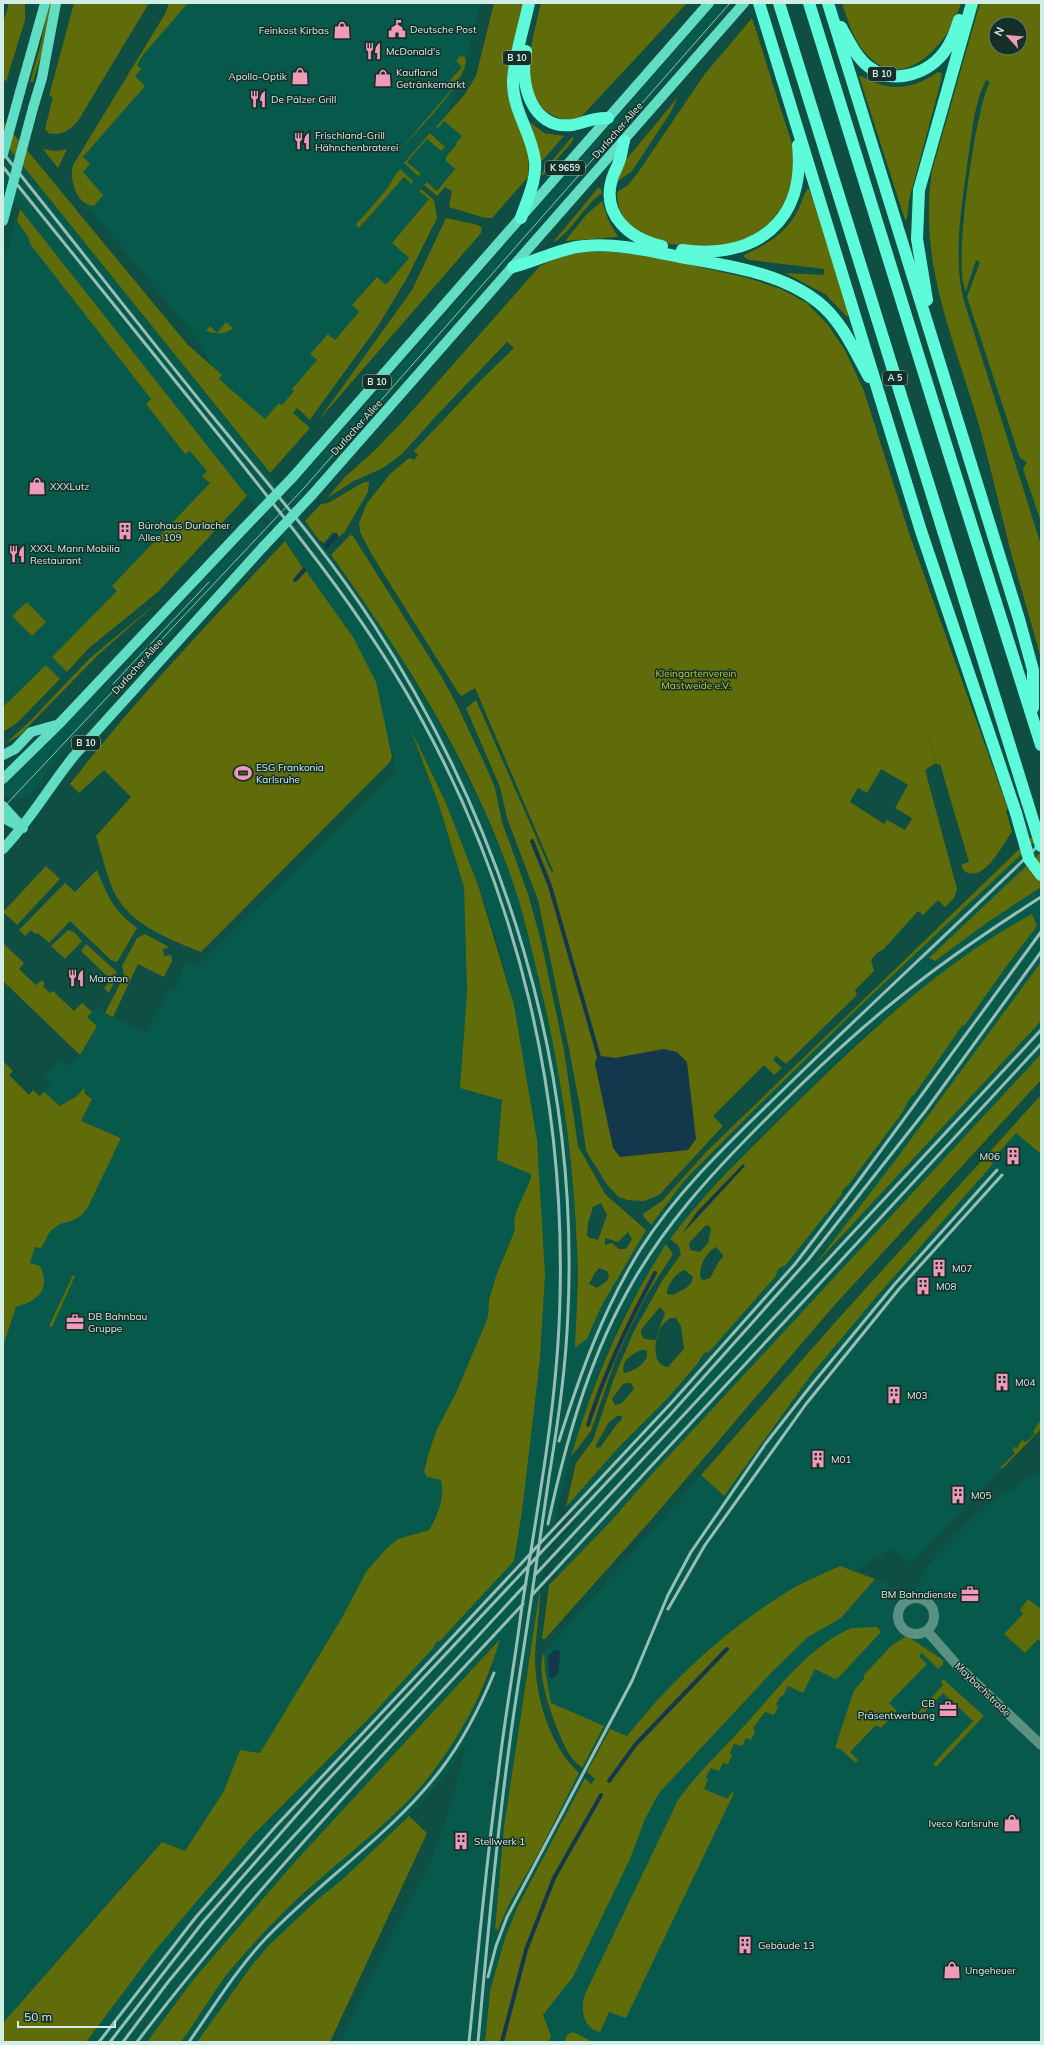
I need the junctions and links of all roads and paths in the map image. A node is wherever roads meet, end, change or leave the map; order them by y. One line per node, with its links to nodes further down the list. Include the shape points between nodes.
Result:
1 (45, 3): 16 (main road, bridge)
2 (56, 3): 18 (main road, bridge, via 42,78)
3 (529, 3): 17 (highway, B 10, via 513,81 519,114 530,140 535,162 534,175)
4 (536, 3): 13 (highway, via 523,70 526,90 535,109 547,120 562,124 571,125 596,118)
5 (709, 3): 13 (main road, Durlacher Allee / K 9659)
6 (759, 3): 14 (highway)
7 (779, 3): 31 (highway, A 5, bridge)
8 (809, 3): 23 (highway)
9 (964, 3): 12 (highway, B 10, via 953,37 940,56 922,71 900,76 887,76 868,66 853,49)
10 (972, 3): 21 (highway, via 925,168 918,205 919,259)
11 (743, 4): 15 (main road, Durlacher Allee / B 10)
12 (828, 5): 21 (highway)
13 (608, 118): 17 (main road, Durlacher Allee / K 9659)
14 (796, 120): 15 (highway, via 800,171 793,200 787,211 770,231 754,241 720,251 699,252 650,243 636,238 620,223 611,203 610,190); 22 (highway)
15 (624, 141): 19 (main road, Durlacher Allee / B 10)
16 (3, 154)
17 (521, 218): 20 (main road, Durlacher Allee / K 9659)
18 (3, 221)
19 (513, 267): 22 (highway, via 572,248 605,245 736,268 770,277 806,294 830,314); 30 (main road, Durlacher Allee / B 10, bridge, via 312,495 74,756 50,786)
20 (461, 286): 24 (main road, Durlacher Allee / B 10, bridge, via 293,477)
21 (934, 340): 23 (highway, via 1033,670)
22 (882, 399): 33 (highway, bridge, via 921,531 1029,858)
23 (1034, 721): 25 (highway)
24 (58, 725): 26 (main road, via 31,732 15,749); 27 (main road, Durlacher Allee / B 10)
25 (1041, 745)
26 (3, 755)
27 (3, 779)
28 (3, 806): 30 (main road)
29 (3, 818): 30 (main road)
30 (23, 828): 32 (main road, Durlacher Allee / B 10)
31 (1041, 846)
32 (3, 849)
33 (1041, 875)
34 (927, 1631): 35 (street, Maybachstraße, via 957,1665)
35 (1041, 1745)

